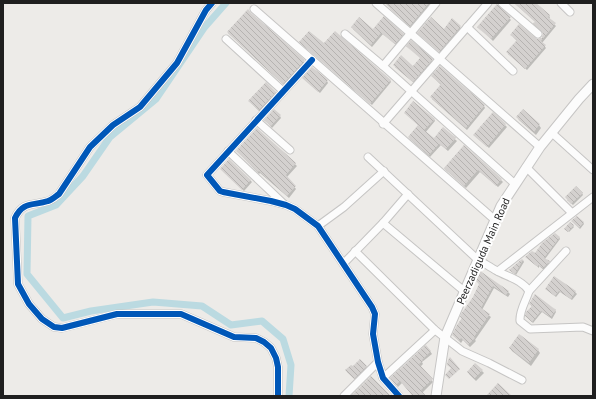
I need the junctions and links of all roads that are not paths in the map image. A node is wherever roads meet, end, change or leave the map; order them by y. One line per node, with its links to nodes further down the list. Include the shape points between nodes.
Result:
1 (212, 3): 52 (street, via 177,63 140,107 113,125 90,147 59,194 47,202 27,205 19,211 15,218 18,284 29,304 42,319 62,328 117,314 181,314 234,337 256,338 271,348 276,358)
2 (376, 3): 10 (street)
3 (436, 3): 10 (street)
4 (488, 3): 9 (street)
5 (502, 3): 12 (street)
6 (561, 3): 8 (street)
7 (254, 9): 15 (street)
8 (570, 12)
9 (467, 27): 14 (street); 17 (street)
10 (410, 32): 14 (street); 16 (street)
11 (344, 34): 16 (street)
12 (538, 34)
13 (226, 39): 19 (street)
14 (440, 59): 20 (street); 24 (street)
15 (312, 60): 19 (street); 22 (street)
16 (383, 66): 20 (street)
17 (513, 71)
18 (593, 84): 23 (street, Peerzadiguda Main Road)
19 (283, 92): 21 (street)
20 (411, 92): 22 (street); 31 (street)
21 (256, 120): 25 (street); 26 (street)
22 (383, 124): 36 (street)
23 (552, 132): 24 (street, Peerzadiguda Main Road); 29 (street)
24 (540, 147): 28 (street, Peerzadiguda Main Road)
25 (290, 150)
26 (228, 151): 34 (street); 34 (street, via 207,175 220,191)
27 (368, 157): 30 (street)
28 (526, 167): 31 (street, Peerzadiguda Main Road); 35 (street)
29 (593, 170)
30 (384, 171): 32 (street); 38 (street, via 344,207)
31 (515, 184): 36 (street, Peerzadiguda Main Road)
32 (408, 194): 37 (street); 41 (street)
33 (593, 197): 35 (street)
34 (286, 205): 38 (street)
35 (571, 212): 43 (street)
36 (495, 220): 41 (street, Peerzadiguda Main Road)
37 (383, 223): 40 (street); 44 (street)
38 (318, 226): 42 (street)
39 (566, 250): 45 (street)
40 (355, 251): 42 (street); 46 (street)
41 (477, 259): 43 (street); 44 (street, Peerzadiguda Main Road)
42 (344, 263): 49 (street, via 375,314 373,334)
43 (498, 271): 45 (street, via 522,283)
44 (464, 291): 48 (street, Peerzadiguda Main Road)
45 (529, 291): 47 (street, via 519,315 524,326 530,329 583,328)
46 (435, 330): 48 (street); 50 (street)
47 (593, 331)
48 (444, 337): 51 (street, via 462,351); 55 (street, Peerzadiguda Main Road)
49 (378, 362): 50 (street); 53 (street)
50 (383, 378): 54 (street)
51 (522, 380)
52 (278, 396)
53 (344, 396)
54 (399, 396)
55 (436, 396)

